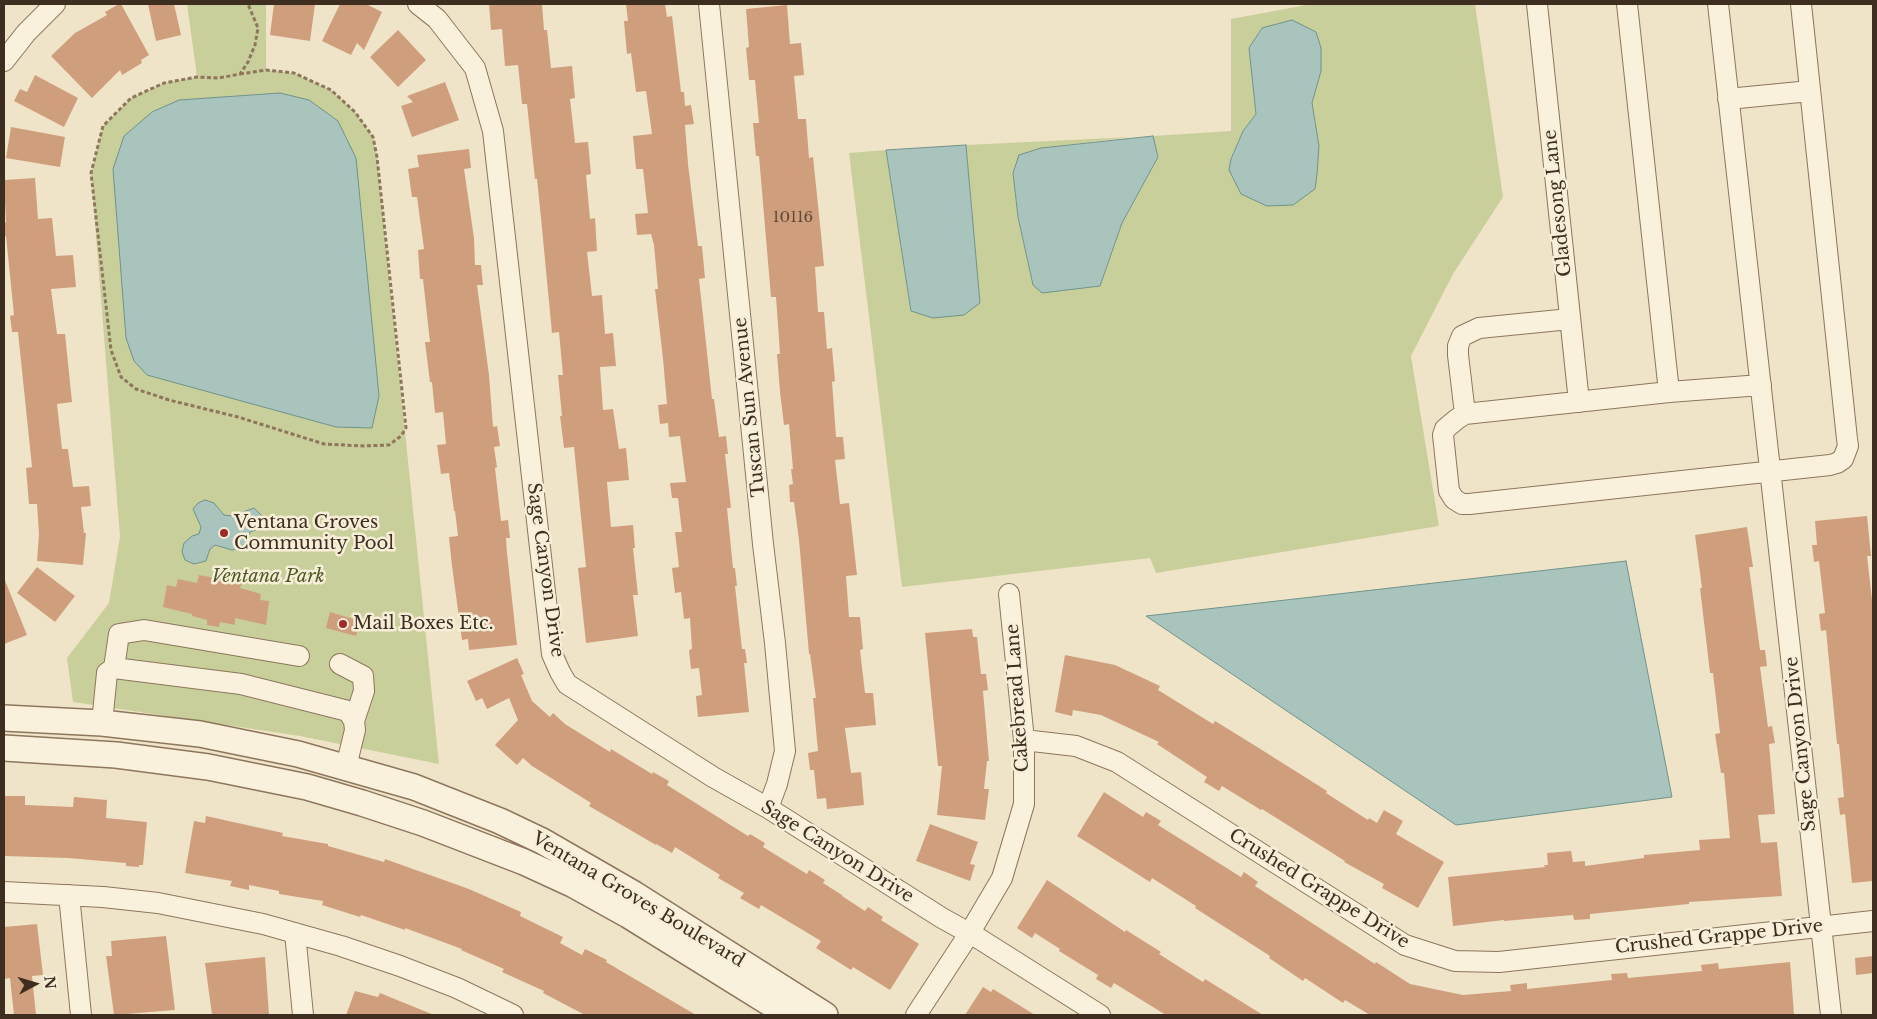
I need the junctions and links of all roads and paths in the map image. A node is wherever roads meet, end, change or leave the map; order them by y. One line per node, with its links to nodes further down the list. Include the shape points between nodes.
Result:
1 (55, 4): 9 (street)
2 (248, 4): 10 (path, via 258,28 255,46)
3 (418, 4): 31 (street, Sage Canyon Drive, via 437,19 475,68 493,131 552,654 567,684)
4 (709, 4): 31 (street, Tuscan Sun Avenue, via 785,751)
5 (1537, 4): 13 (street, Gladesong Lane)
6 (1627, 4): 15 (street)
7 (1718, 4): 12 (street, Sage Canyon Drive)
8 (1801, 4): 11 (street)
9 (4, 61)
10 (240, 74): 10 (path, via 164,83 131,98 103,126 91,173 110,350 121,377 136,389 324,444 389,444 406,428 377,157 372,137 355,112 331,90 294,73 266,70)
11 (1810, 91): 12 (street); 18 (street, via 1848,446 1843,459 1837,463)
12 (1728, 99): 14 (street, Sage Canyon Drive)
13 (1570, 319): 16 (street, Gladesong Lane); 17 (street, via 1479,328 1462,336 1458,355)
14 (1761, 385): 15 (street); 18 (street, Sage Canyon Drive)
15 (1669, 392): 16 (street)
16 (1579, 402): 17 (street)
17 (1465, 414): 18 (street, via 1446,429 1442,441 1450,491 1462,504)
18 (1770, 472): 35 (street, Sage Canyon Drive)
19 (1009, 594): 26 (street, Cakebread Lane)
20 (299, 656): 22 (street, via 144,630 119,634)
21 (340, 664): 25 (street, via 363,676 364,691)
22 (114, 668): 24 (street, via 107,673); 25 (street, via 241,684 348,711)
23 (4, 718): 24 (street, Ventana Groves Boulevard)
24 (102, 722): 28 (street, via 91,734 76,742); 29 (street, Ventana Groves Boulevard, via 200,734)
25 (354, 722): 29 (street)
26 (1024, 740): 35 (street, Crushed Grappe Drive, via 1076,746 1117,762 1405,945 1455,961 1499,962); 37 (street, Cakebread Lane, via 1024,804 1015,838 1002,878)
27 (4, 748): 28 (street, Ventana Groves Boulevard)
28 (36, 750): 30 (street, Ventana Groves Boulevard, via 116,755 208,767)
29 (346, 767): 30 (street); 42 (street, Ventana Groves Boulevard, via 446,799 542,841 634,894)
30 (346, 798): 41 (street, Ventana Groves Boulevard, via 475,842 574,885)
31 (768, 808): 37 (street, Sage Canyon Drive)
32 (4, 892): 33 (street)
33 (69, 895): 36 (street, via 158,903); 38 (street)
34 (1873, 921): 35 (street, Crushed Grappe Drive)
35 (1822, 926): 45 (street, Sage Canyon Drive)
36 (295, 933): 39 (street); 40 (street, via 400,966)
37 (968, 934): 43 (street, Cakebread Lane); 44 (street, Sage Canyon Drive)
38 (81, 1015)
39 (304, 1015)
40 (513, 1015)
41 (789, 1015)
42 (825, 1015)
43 (916, 1015)
44 (1100, 1015)
45 (1832, 1015)

